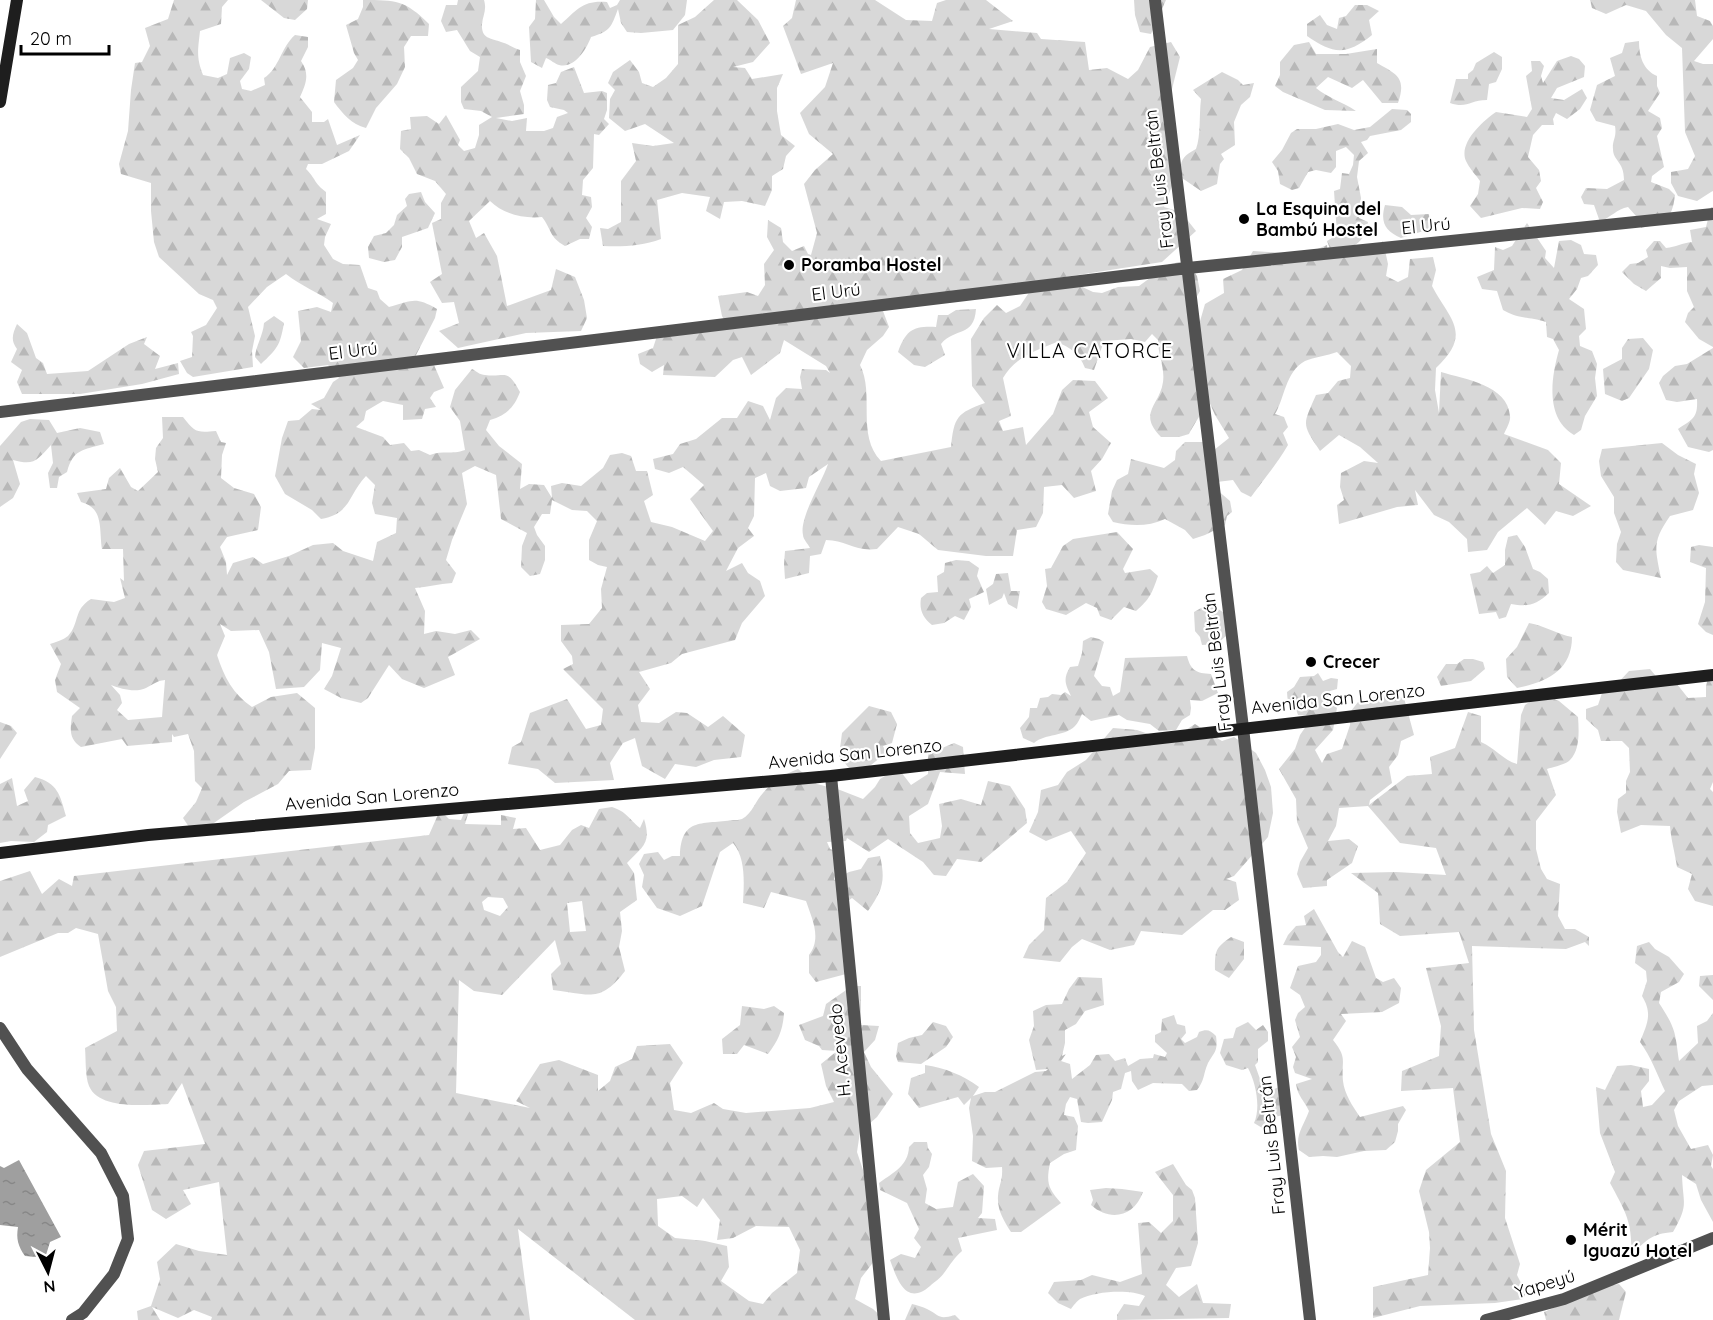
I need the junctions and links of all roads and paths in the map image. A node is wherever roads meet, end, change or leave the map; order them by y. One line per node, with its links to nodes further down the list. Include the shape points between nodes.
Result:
1 (17, 0): 3 (street)
2 (1155, 0): 5 (street, Fray Luis Beltrán)
3 (0, 102)
4 (1713, 214): 5 (street, El Urú)
5 (1188, 268): 6 (street, El Urú); 8 (street, Fray Luis Beltrán)
6 (0, 411)
7 (1713, 675): 8 (street, Avenida San Lorenzo)
8 (1243, 728): 9 (street, Avenida San Lorenzo); 15 (street, Fray Luis Beltrán)
9 (831, 776): 10 (street, Avenida San Lorenzo, via 148,835); 14 (street, H. Acevedo)
10 (0, 854)
11 (0, 1028): 13 (street, via 27,1069 100,1153 123,1196 128,1239 114,1274 83,1313)
12 (1713, 1238): 16 (street, Yapeyú, via 1564,1299)
13 (72, 1320)
14 (884, 1320)
15 (1310, 1320)
16 (1486, 1320)

